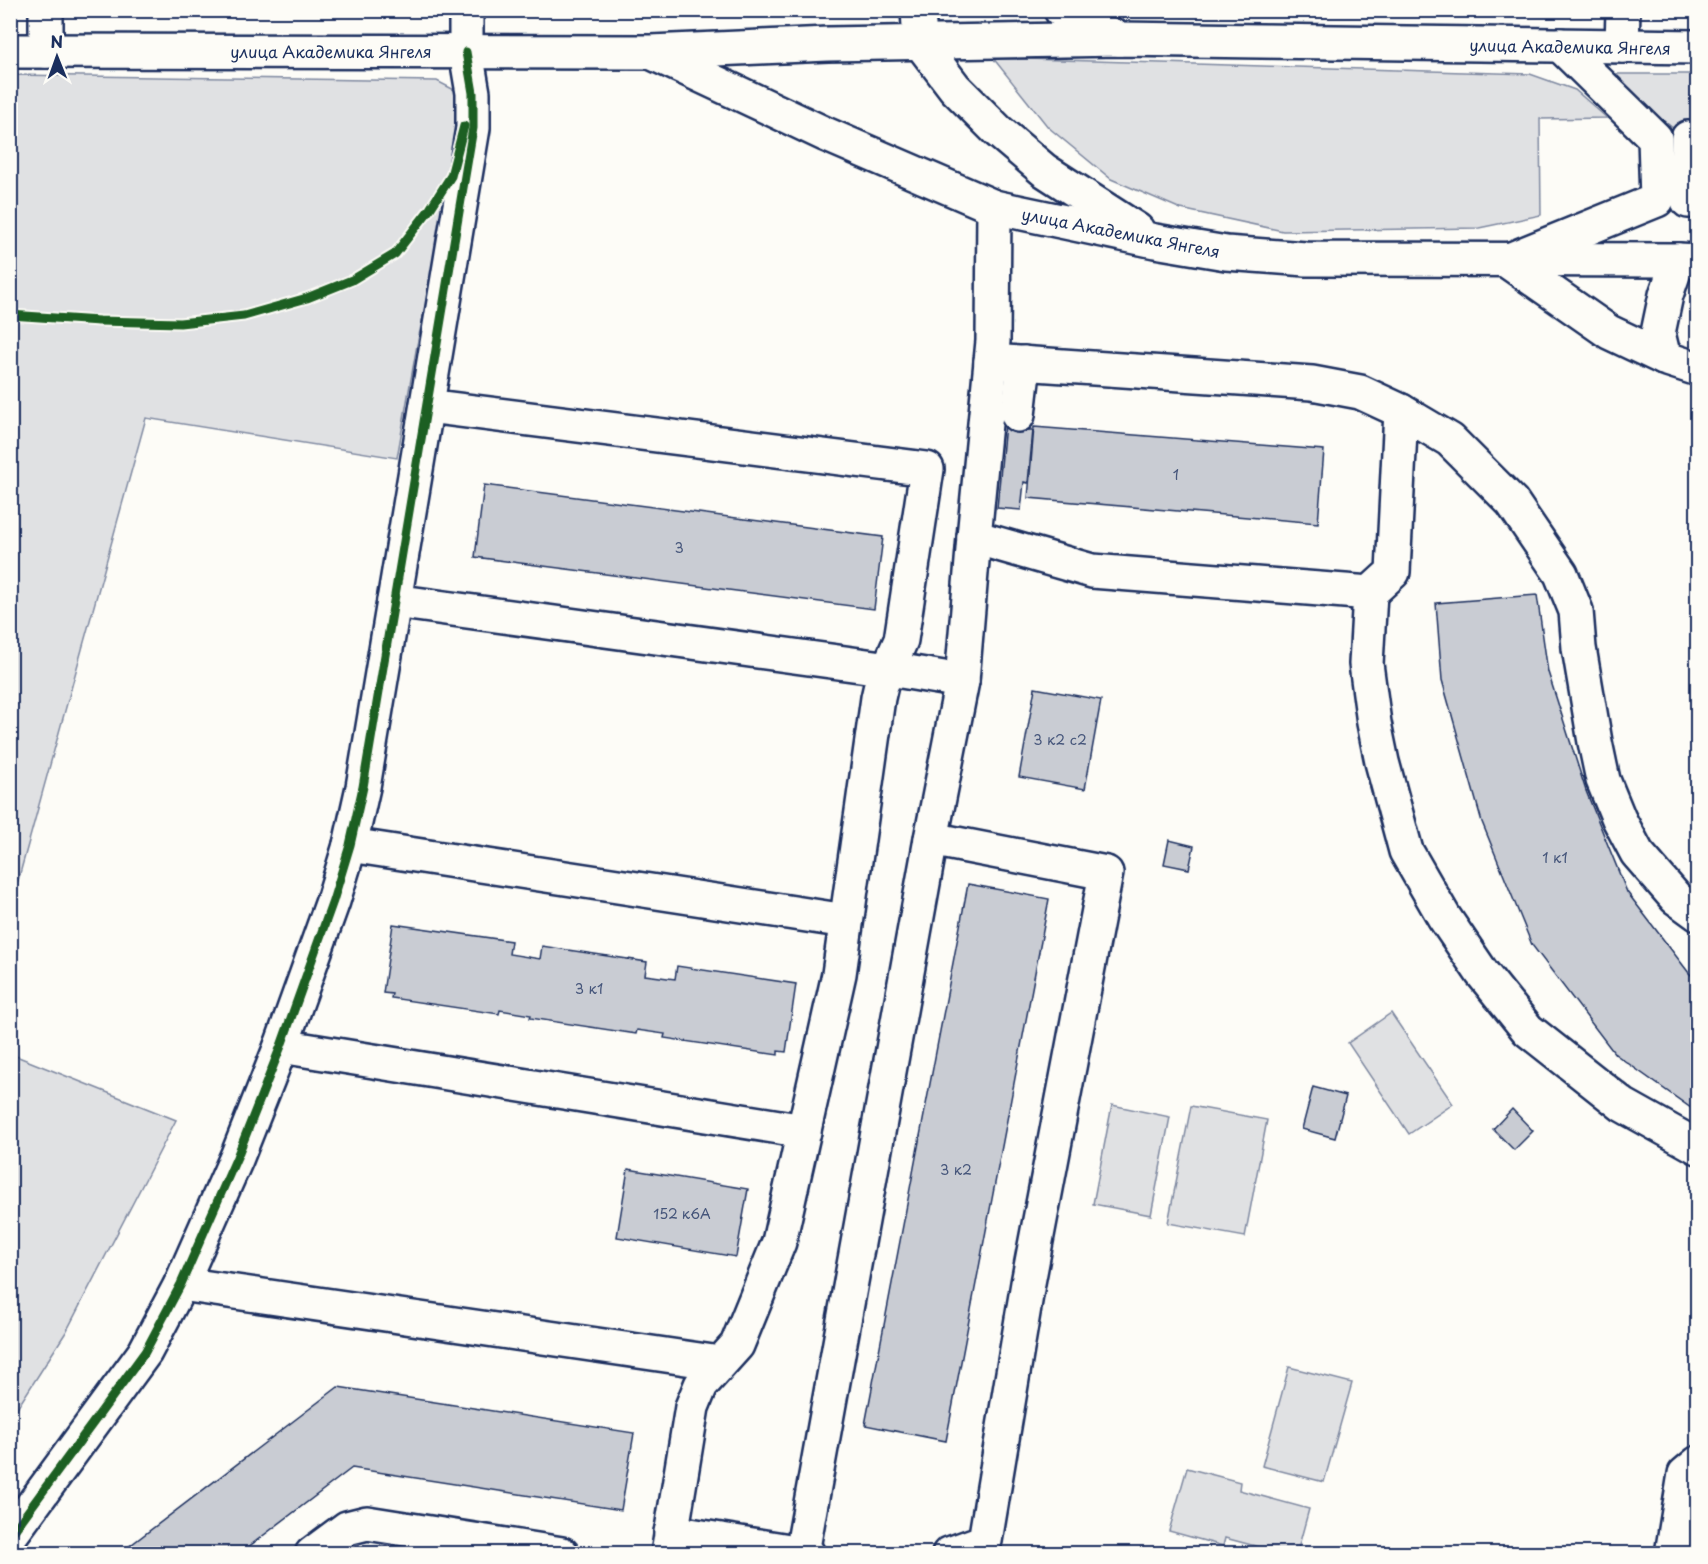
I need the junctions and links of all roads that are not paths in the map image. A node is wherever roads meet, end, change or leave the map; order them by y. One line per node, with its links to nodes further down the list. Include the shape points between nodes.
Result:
1 (46, 10): 11 (main road)
2 (466, 10): 12 (main road)
3 (1061, 10): 6 (main road)
4 (1623, 10): 8 (main road)
5 (919, 26): 6 (main road, улица Академика Янгеля); 13 (main road, улица Академика Янгеля, via 828,44); 18 (main road, via 955,88 998,131 1044,170)
6 (1119, 39): 7 (main road, улица Академика Янгеля)
7 (1560, 45): 8 (main road, улица Академика Янгеля); 14 (main road)
8 (1622, 46): 9 (main road, улица Академика Янгеля)
9 (1698, 47)
10 (10, 51): 11 (main road, улица Академика Янгеля)
11 (46, 51): 12 (main road, улица Академика Янгеля)
12 (466, 52): 13 (main road, улица Академика Янгеля); 25 (main road, via 473,93 473,128)
13 (651, 52): 17 (main road, улица Академика Янгеля, via 825,134)
14 (1655, 138): 15 (main road); 16 (main road)
15 (1693, 138): 16 (main road)
16 (1681, 201): 19 (main road)
17 (994, 207): 18 (main road, улица Академика Янгеля); 22 (main road)
18 (1155, 242): 19 (main road, улица Академика Янгеля, via 1306,259)
19 (1507, 261): 20 (main road, улица Академика Янгеля); 21 (main road, via 1609,332)
20 (1688, 261): 21 (main road, via 1666,295 1658,333)
21 (1664, 358): 24 (main road)
22 (991, 361): 23 (main road); 28 (main road)
23 (1024, 363): 26 (main road, via 1312,383 1360,392); 27 (main road)
24 (1698, 369)
25 (427, 406): 30 (main road); 31 (main road, via 927,470 901,640)
26 (1401, 411): 29 (main road, via 1393,572); 35 (main road, via 1450,440 1506,495 1562,574 1576,611 1586,695 1603,780 1618,819 1637,853 1676,898)
27 (1018, 415)
28 (974, 537): 29 (main road, via 1092,571); 32 (main road)
29 (1370, 593): 39 (main road, via 1366,664 1382,762 1407,851 1443,917 1482,974 1528,1030 1623,1105)
30 (394, 601): 31 (main road); 34 (main road)
31 (889, 669): 32 (main road); 36 (main road, via 878,698)
32 (962, 681): 33 (main road)
33 (932, 839): 45 (main road); 48 (main road, via 1106,873 1028,1283 985,1541)
34 (350, 845): 36 (main road); 37 (main road)
35 (1698, 914)
36 (846, 921): 38 (main road, via 839,974)
37 (281, 1046): 38 (main road); 40 (main road)
38 (804, 1131): 41 (main road, via 779,1242 737,1345)
39 (1698, 1147)
40 (181, 1284): 41 (main road); 43 (main road, via 145,1352)
41 (720, 1363): 44 (main road, via 701,1385 692,1407)
42 (1698, 1463): 49 (main road, via 1685,1474)
43 (10, 1536)
44 (669, 1543): 45 (main road)
45 (805, 1553)
46 (312, 1554): 47 (main road, via 347,1528 368,1523)
47 (562, 1554)
48 (949, 1554)
49 (1672, 1554)

